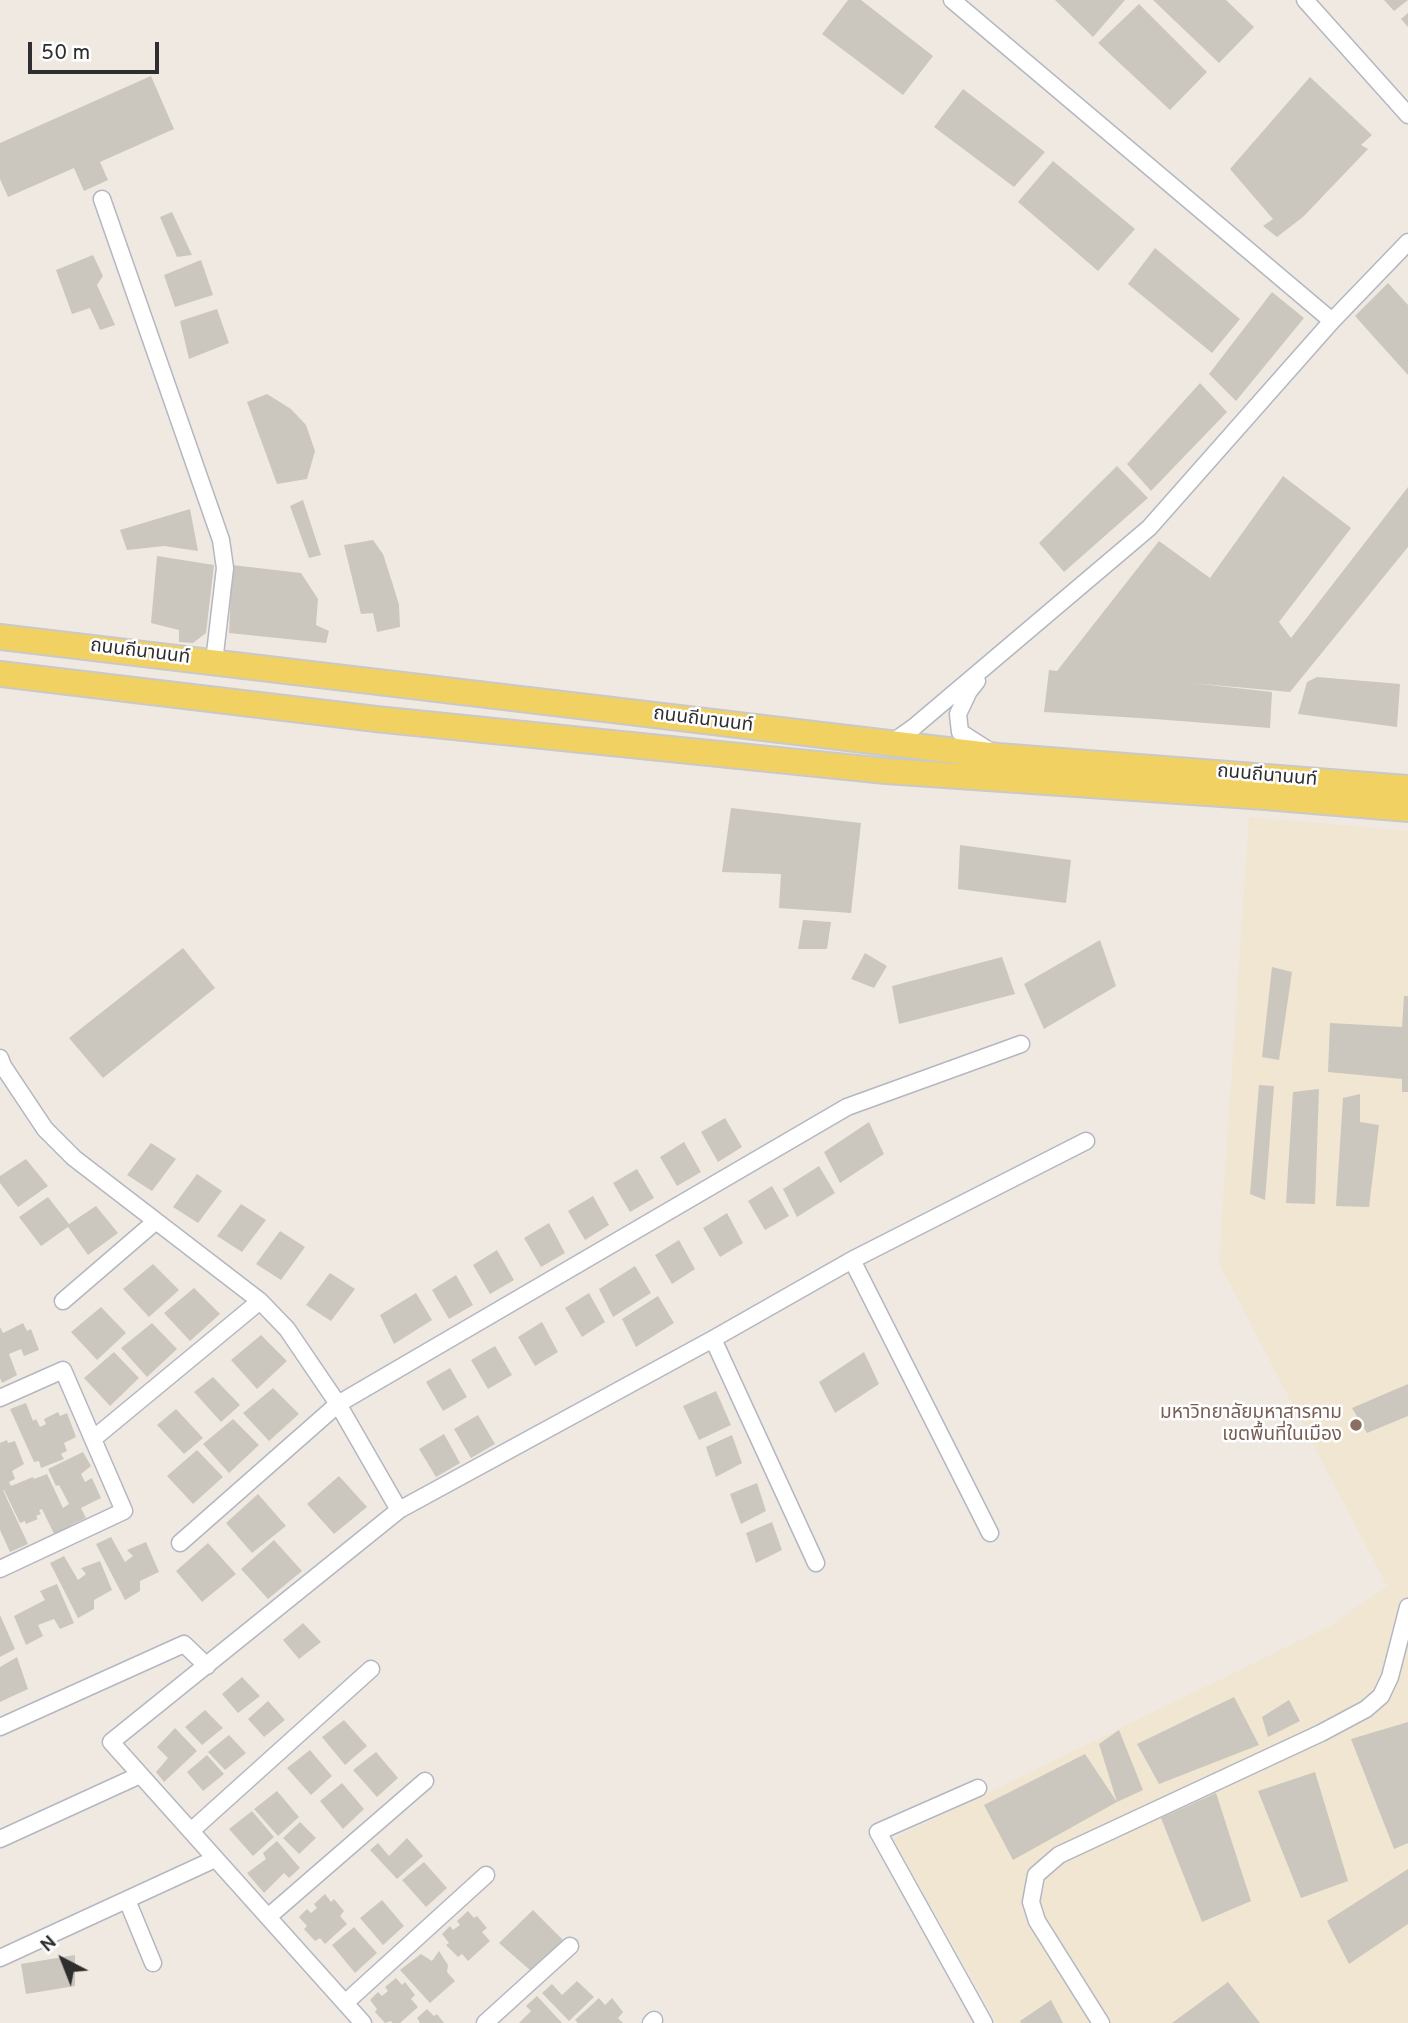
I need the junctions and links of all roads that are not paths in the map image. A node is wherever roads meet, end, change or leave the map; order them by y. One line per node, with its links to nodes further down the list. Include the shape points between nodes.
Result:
1 (952, 0): 6 (street)
2 (1305, 0): 3 (street)
3 (1408, 115)
4 (102, 199): 9 (street, via 221,540 225,568)
5 (1408, 242): 6 (street)
6 (1332, 321): 8 (street, via 1149,528)
7 (0, 637): 9 (main road, ถนนถีนานนท์)
8 (998, 655): 11 (street); 12 (street, via 969,691 958,714 960,732)
9 (214, 662): 11 (main road, ถนนถีนานนท์)
10 (0, 674): 14 (main road, ถนนถีนานนท์, via 886,771)
11 (890, 744): 12 (main road, ถนนถีนานนท์)
12 (998, 756): 13 (main road, ถนนถีนานนท์)
13 (1408, 788)
14 (1408, 809)
15 (1021, 1044): 24 (street, via 847,1107)
16 (0, 1058): 18 (street, via 45,1129 74,1158)
17 (1086, 1141): 19 (street)
18 (156, 1222): 20 (street); 21 (street)
19 (852, 1260): 22 (street); 27 (street)
20 (63, 1301)
21 (260, 1301): 24 (street, via 287,1329); 25 (street)
22 (713, 1339): 26 (street); 29 (street)
23 (0, 1398): 25 (street, via 63,1370)
24 (338, 1404): 26 (street); 28 (street)
25 (93, 1439): 30 (street, via 124,1511)
26 (399, 1510): 32 (street)
27 (990, 1534)
28 (180, 1543)
29 (816, 1563)
30 (0, 1569)
31 (1408, 1607): 51 (street, via 1390,1677 1381,1696 1366,1709 1059,1855 1037,1875 1031,1902 1037,1921)
32 (207, 1666): 34 (street, via 184,1644); 35 (street, via 111,1742)
33 (371, 1669): 38 (street)
34 (0, 1727)
35 (140, 1775): 38 (street); 39 (street)
36 (425, 1781): 43 (street)
37 (978, 1788): 50 (street, via 877,1832)
38 (191, 1831): 40 (street)
39 (0, 1839)
40 (215, 1859): 42 (street); 43 (street)
41 (486, 1875): 47 (street)
42 (127, 1900): 45 (street); 46 (street)
43 (268, 1917): 47 (street)
44 (570, 1946): 49 (street)
45 (0, 1958)
46 (153, 1963)
47 (345, 2003): 48 (street)
48 (363, 2023)
49 (485, 2023)
50 (984, 2023)
51 (1101, 2023)

